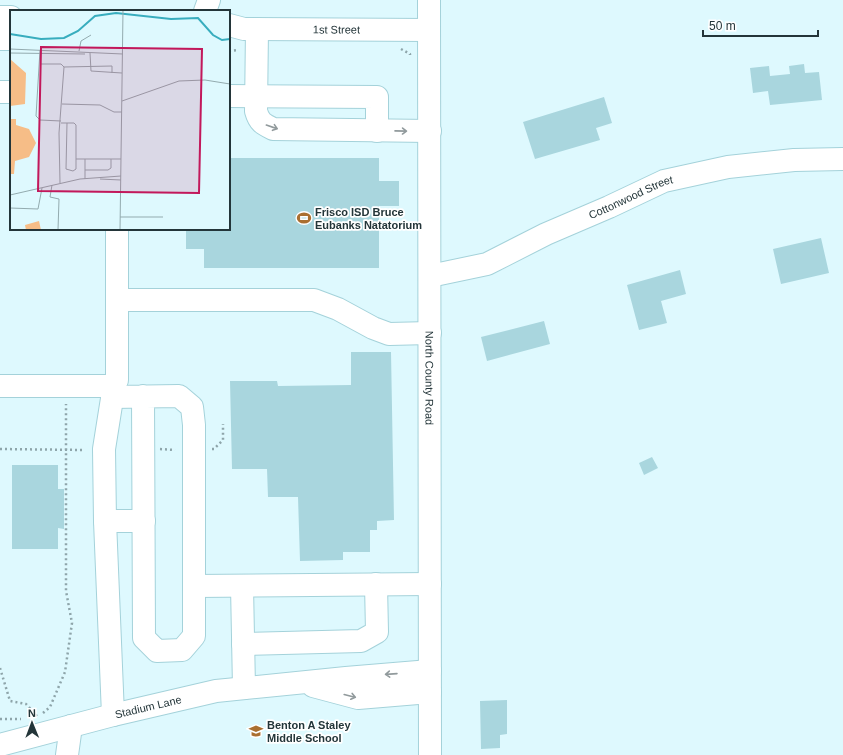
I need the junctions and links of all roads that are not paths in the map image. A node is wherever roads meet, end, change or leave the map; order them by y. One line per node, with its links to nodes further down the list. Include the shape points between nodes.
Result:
1 (209, 0): 3 (street)
2 (429, 0): 4 (street, North County Road)
3 (205, 10)
4 (429, 30): 5 (street, 1st Street); 11 (street, North County Road)
5 (243, 33): 9 (street)
6 (0, 39): 7 (street)
7 (10, 40)
8 (230, 96): 9 (street)
9 (256, 96): 10 (street, one-way to 10, via 258,118 273,129); 10 (street, via 377,97)
10 (376, 131): 11 (street, one-way to 11)
11 (430, 132): 14 (street, North County Road)
12 (843, 159): 14 (street, Cottonwood Street, via 794,160 728,167 664,181 546,234 487,264)
13 (117, 230): 15 (street)
14 (430, 276): 16 (street, North County Road)
15 (117, 300): 16 (street, via 314,300 389,334); 18 (street, via 117,380)
16 (430, 333): 23 (street, North County Road)
17 (0, 386): 18 (street)
18 (113, 392): 19 (street); 20 (street, via 104,450)
19 (143, 396): 21 (street); 24 (street, via 179,396 192,407)
20 (105, 521): 21 (street); 29 (street)
21 (144, 521): 24 (street, via 144,638 157,651 182,650 194,636)
22 (376, 584): 23 (street); 25 (street); 26 (street, via 377,632 361,641)
23 (430, 584): 27 (street, North County Road)
24 (194, 586): 25 (street)
25 (242, 586): 26 (street)
26 (243, 644): 28 (street)
27 (430, 682): 28 (street, Stadium Lane, via 358,698 299,683); 33 (street, North County Road)
28 (244, 688): 29 (street, Stadium Lane, via 216,691)
29 (113, 715): 30 (street, Stadium Lane)
30 (71, 726): 31 (street, Stadium Lane); 32 (street)
31 (12, 747)
32 (67, 755)
33 (430, 755)

